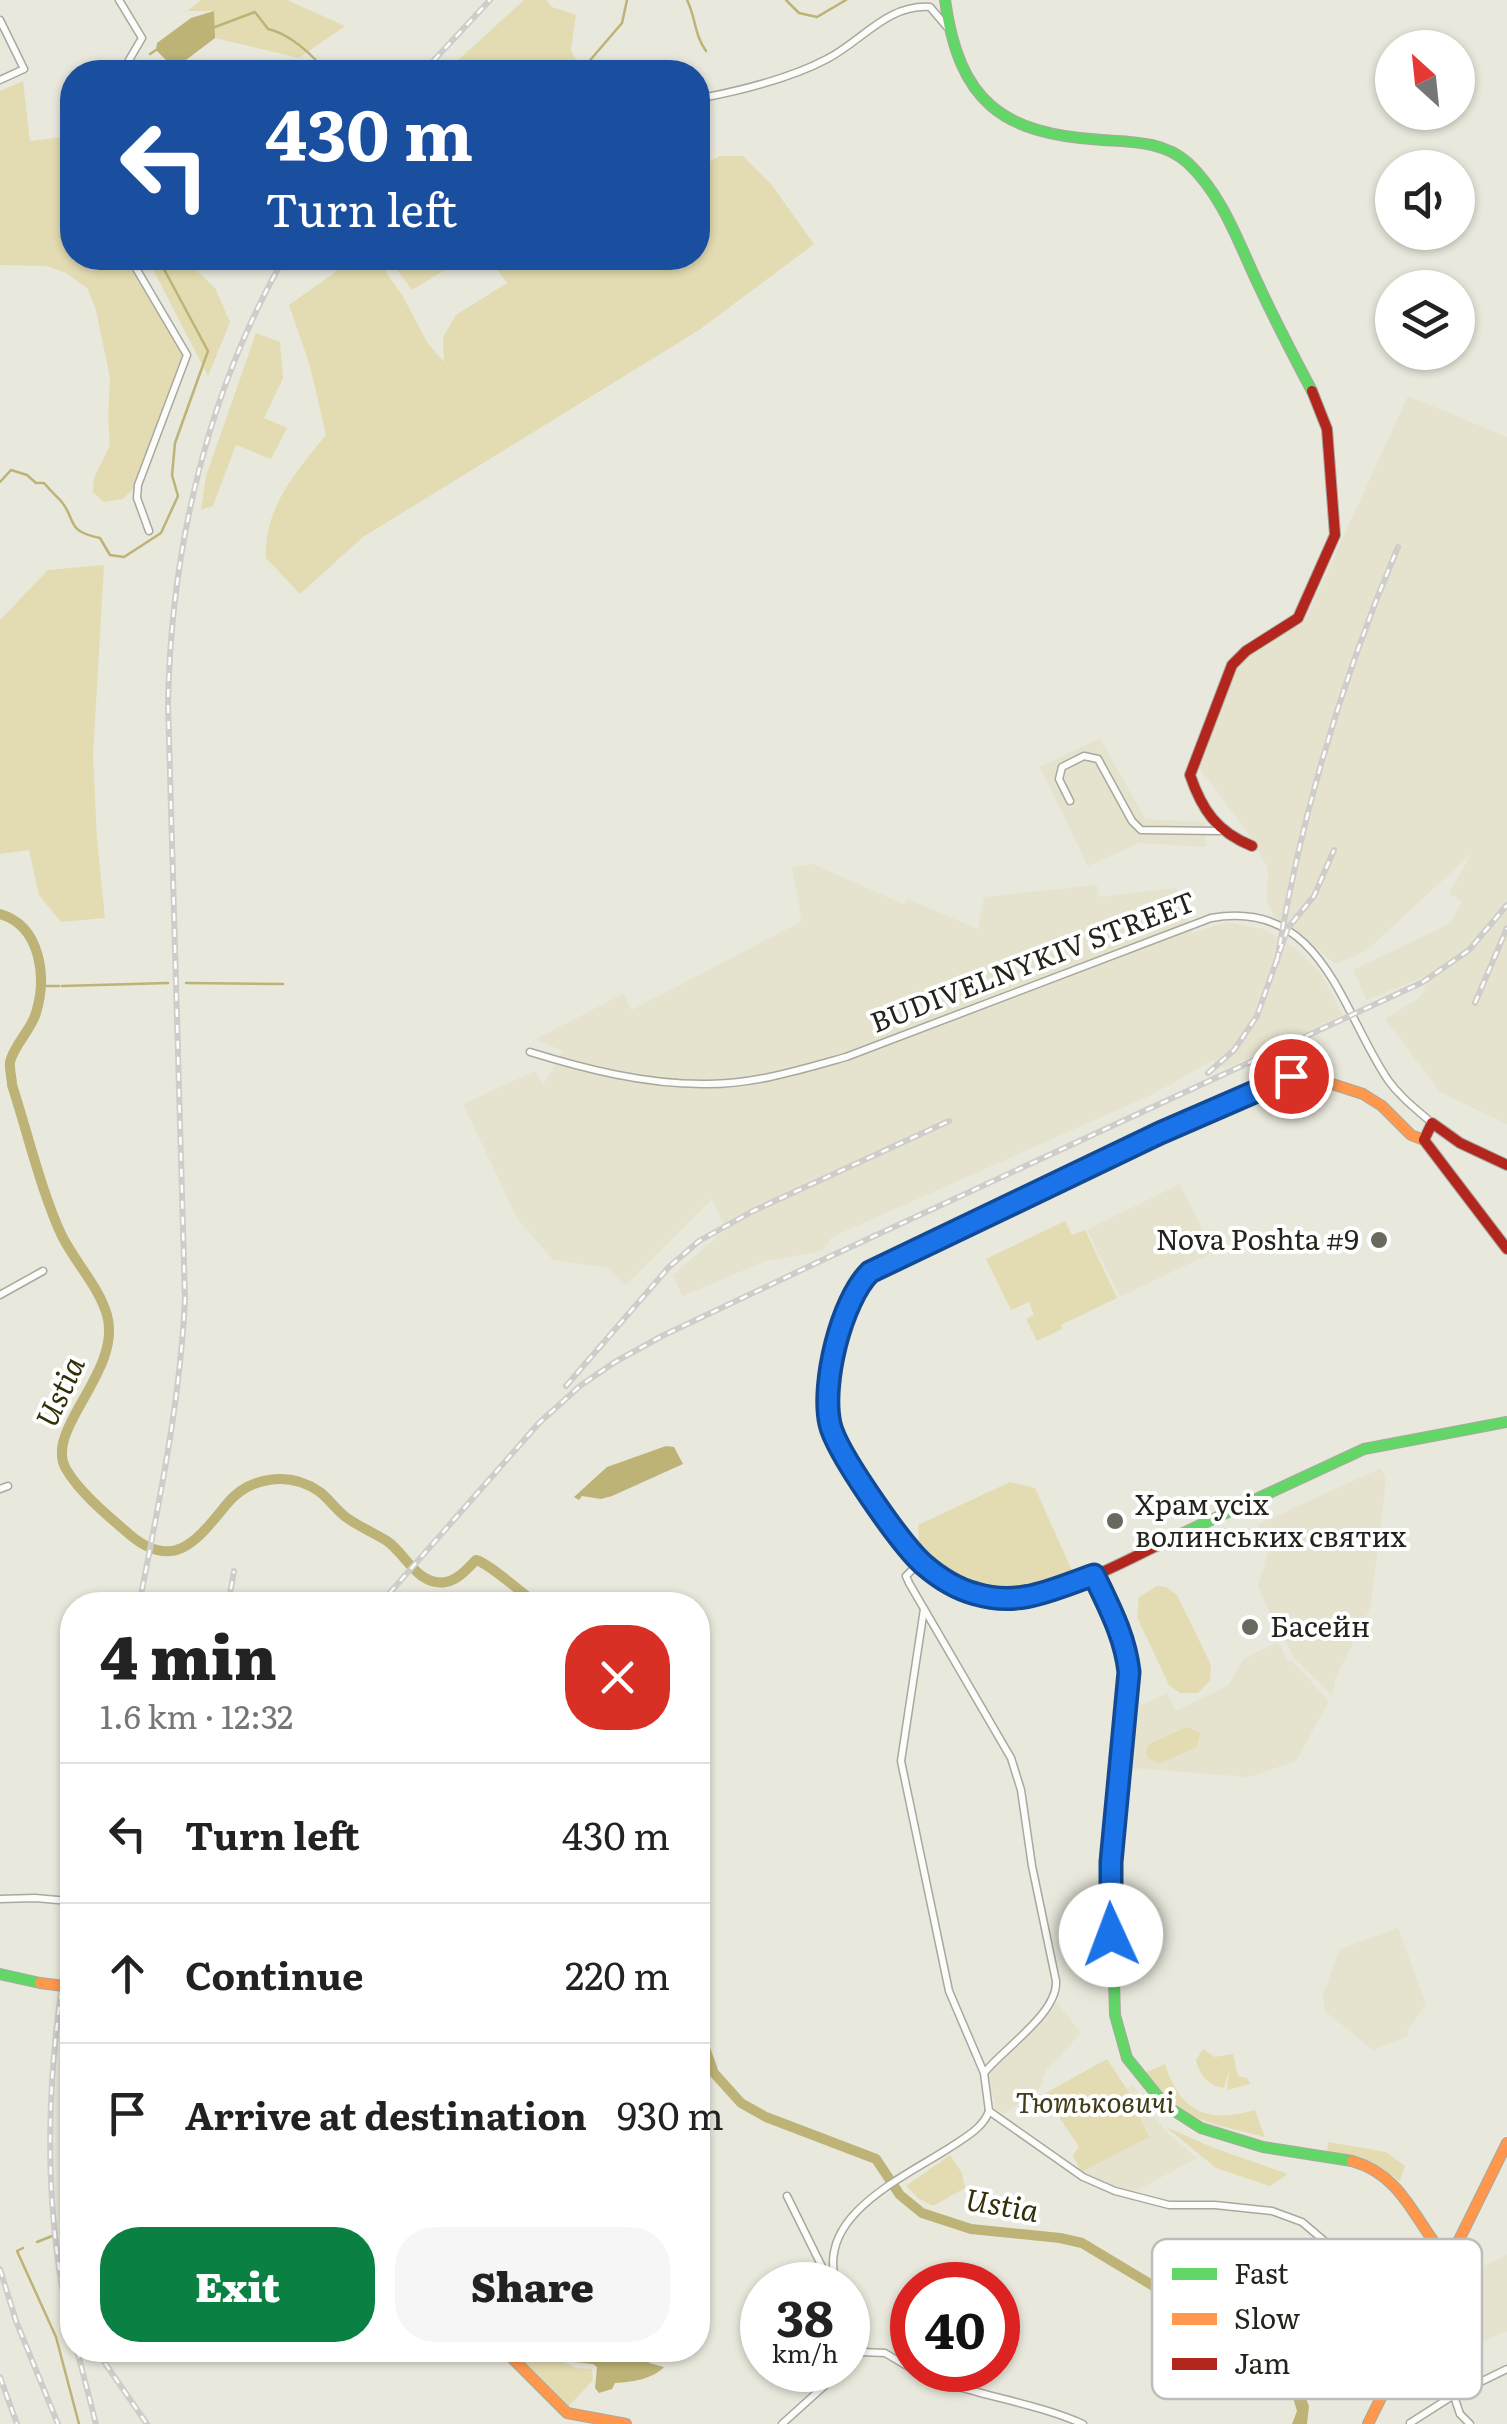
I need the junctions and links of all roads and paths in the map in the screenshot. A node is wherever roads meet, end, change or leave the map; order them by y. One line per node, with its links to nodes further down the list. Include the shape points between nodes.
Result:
1 (119, 0): 7 (street, via 142,38)
2 (916, 0): 4 (street)
3 (945, 0): 6 (street)
4 (906, 7): 6 (street, via 930,7); 9 (street, via 806,68)
5 (0, 20): 8 (street, via 24,68)
6 (947, 27): 13 (street, via 963,78 989,108 1042,132 1142,142 1186,160 1222,207 1322,410 1335,535 1298,618 1239,656 1224,682 1190,775)
7 (129, 60)
8 (0, 80)
9 (710, 96)
10 (137, 270): 11 (street, via 187,355 138,485)
11 (150, 531)
12 (1070, 802): 13 (street, via 1059,779 1062,767 1084,756 1098,759 1140,830)
13 (1219, 831): 14 (street)
14 (1252, 846)
15 (530, 1052): 16 (street, BUDIVELNYKIV STREET, via 605,1073 704,1084 784,1074 846,1057 1211,918 1246,916 1295,936 1324,962 1389,1081)
16 (1432, 1123): 17 (street); 18 (street, BUDIVELNYKIV STREET)
17 (1424, 1140): 19 (street); 23 (street, via 1412,1138 1368,1098 1291,1076 870,1272 853,1292 839,1334 829,1422 846,1460)
18 (1507, 1165)
19 (1507, 1249)
20 (43, 1271): 21 (street)
21 (0, 1296)
22 (1507, 1422): 24 (street, via 1364,1449)
23 (920, 1562): 24 (street, via 954,1586 997,1599 1034,1597); 25 (street, via 906,1576)
24 (1094, 1575): 35 (street, via 1122,1636 1129,1672 1110,1884 1118,2042 1149,2090 1180,2119 1381,2173)
25 (924, 1609): 30 (street, via 902,1761 949,1991); 30 (street, via 1010,1758 1056,1980 1048,2007)
26 (0, 1899): 27 (street)
27 (60, 1901)
28 (0, 1974): 29 (street, bridge)
29 (60, 1985)
30 (984, 2073): 31 (street)
31 (989, 2111): 34 (street, via 1083,2177 1115,2191 1170,2205 1272,2211 1302,2222); 38 (street, via 966,2138 852,2216)
32 (1507, 2143): 36 (street)
33 (787, 2196): 37 (street)
34 (1322, 2239)
35 (1429, 2239)
36 (1460, 2239)
37 (822, 2262)
38 (832, 2262)
39 (516, 2362): 48 (street, via 568,2412)
40 (1507, 2369): 41 (street)
41 (1482, 2382)
42 (818, 2392): 49 (street)
43 (974, 2392): 50 (street)
44 (1380, 2399): 51 (street)
45 (1449, 2399): 47 (street)
46 (1455, 2399): 52 (street)
47 (1410, 2423)
48 (626, 2424)
49 (782, 2424)
50 (1083, 2424)
51 (1368, 2424)
52 (1470, 2424)

